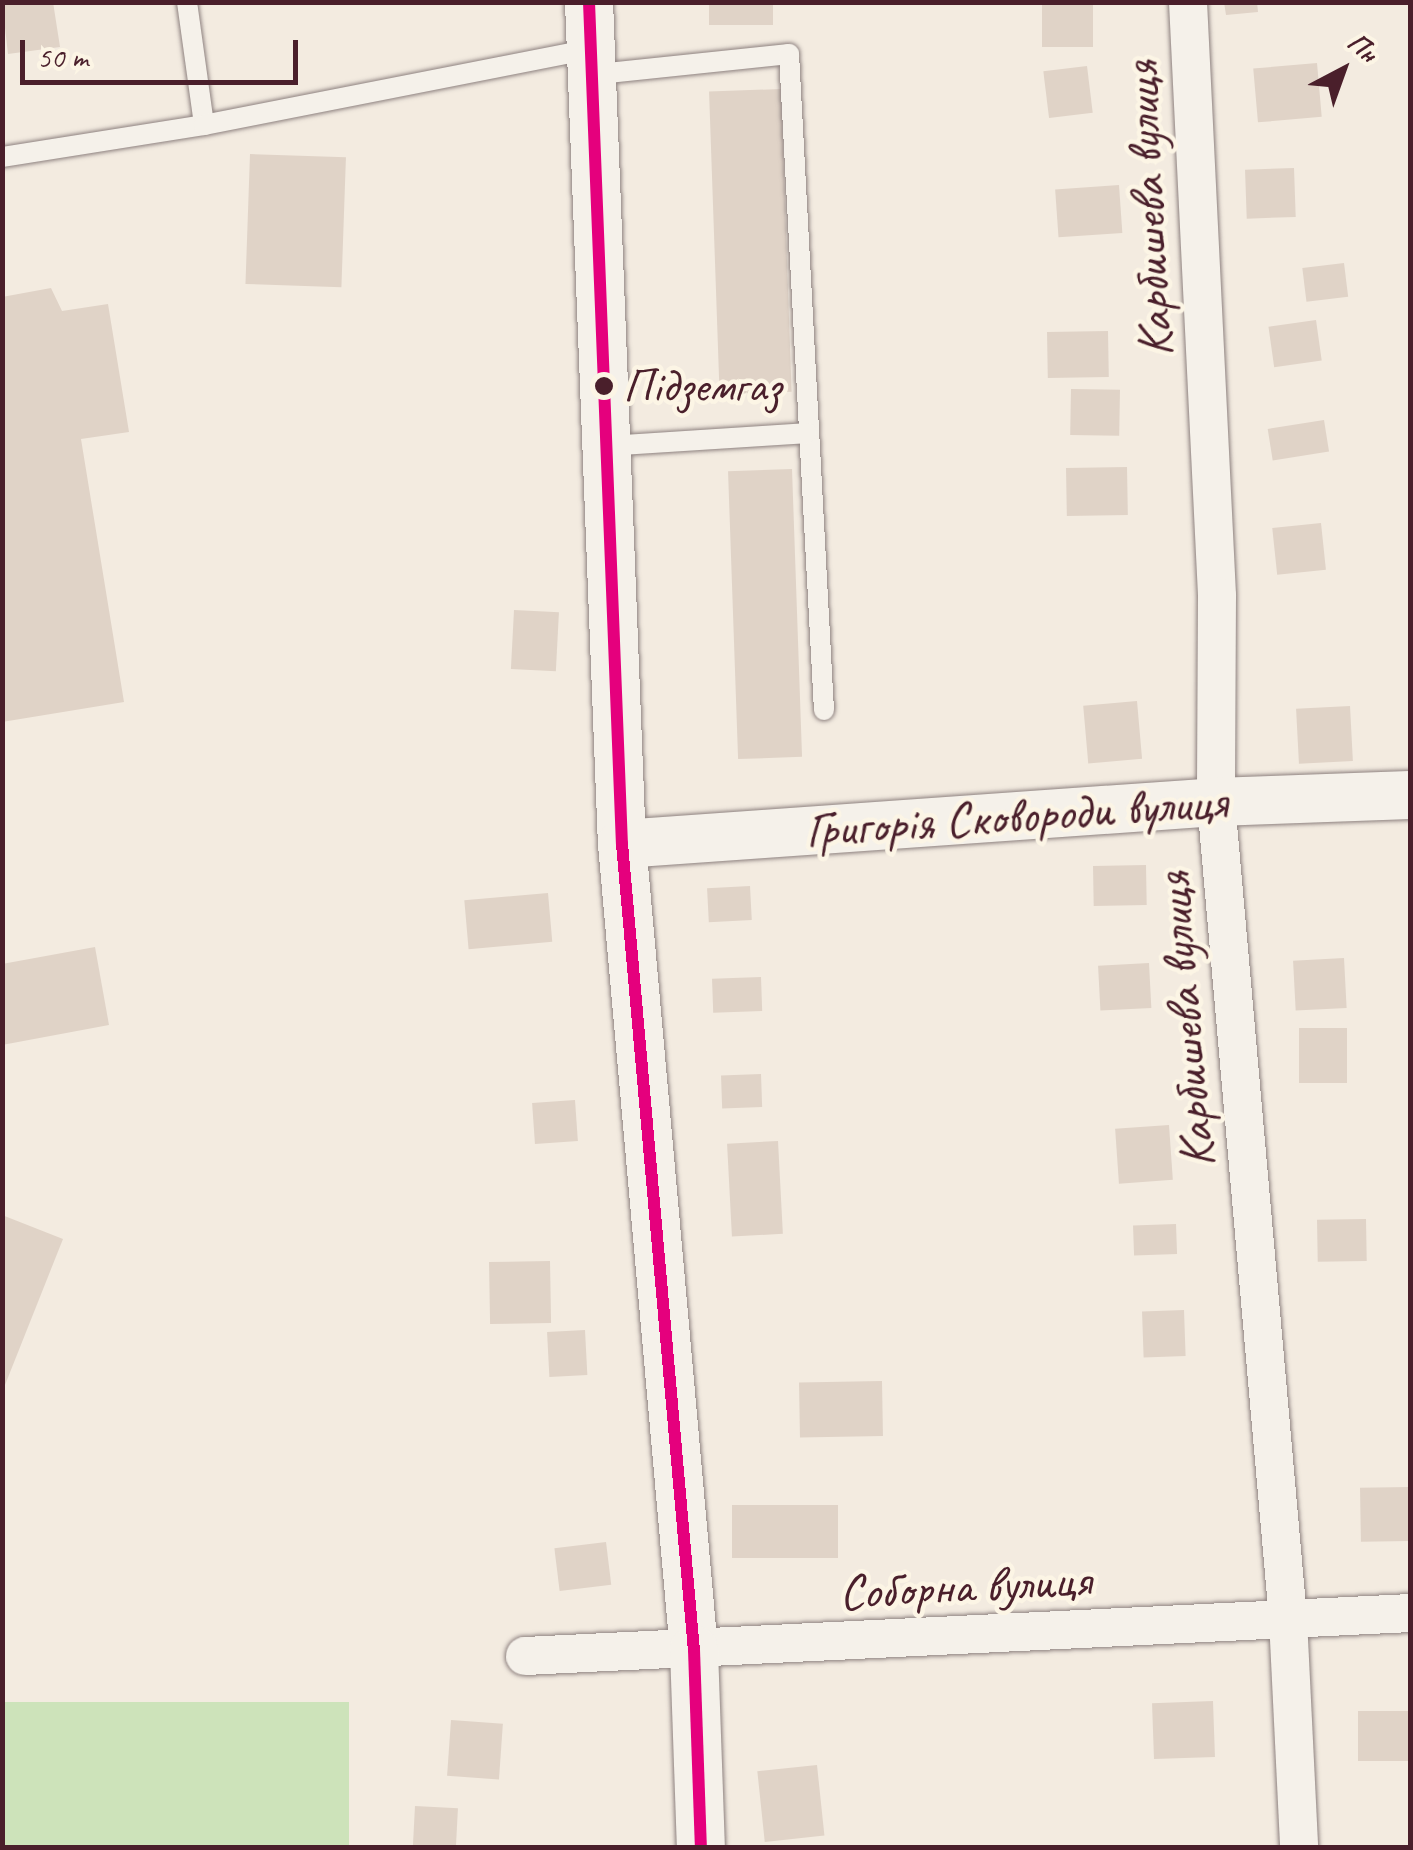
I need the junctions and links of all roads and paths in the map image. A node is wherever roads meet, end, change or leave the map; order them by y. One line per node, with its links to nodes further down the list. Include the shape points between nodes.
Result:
1 (186, 2): 5 (lane)
2 (589, 2): 4 (street)
3 (1188, 2): 11 (street, Карбишева вулиця, via 1217,596)
4 (589, 63): 5 (lane); 7 (lane, via 789,54); 8 (street)
5 (204, 125): 6 (lane)
6 (2, 157)
7 (807, 433): 8 (lane); 9 (lane)
8 (605, 446): 12 (street)
9 (824, 710)
10 (1410, 795): 11 (street, Григорія Сковороди вулиця)
11 (1216, 802): 12 (street, Григорія Сковороди вулиця); 14 (street, Карбишева вулиця)
12 (622, 844): 15 (street)
13 (1410, 1613): 14 (street, Соборна вулиця)
14 (1288, 1619): 15 (street, Соборна вулиця); 18 (street, Карбишева вулиця)
15 (694, 1650): 16 (street, Соборна вулиця); 17 (street)
16 (525, 1656)
17 (701, 1848)
18 (1299, 1848)

